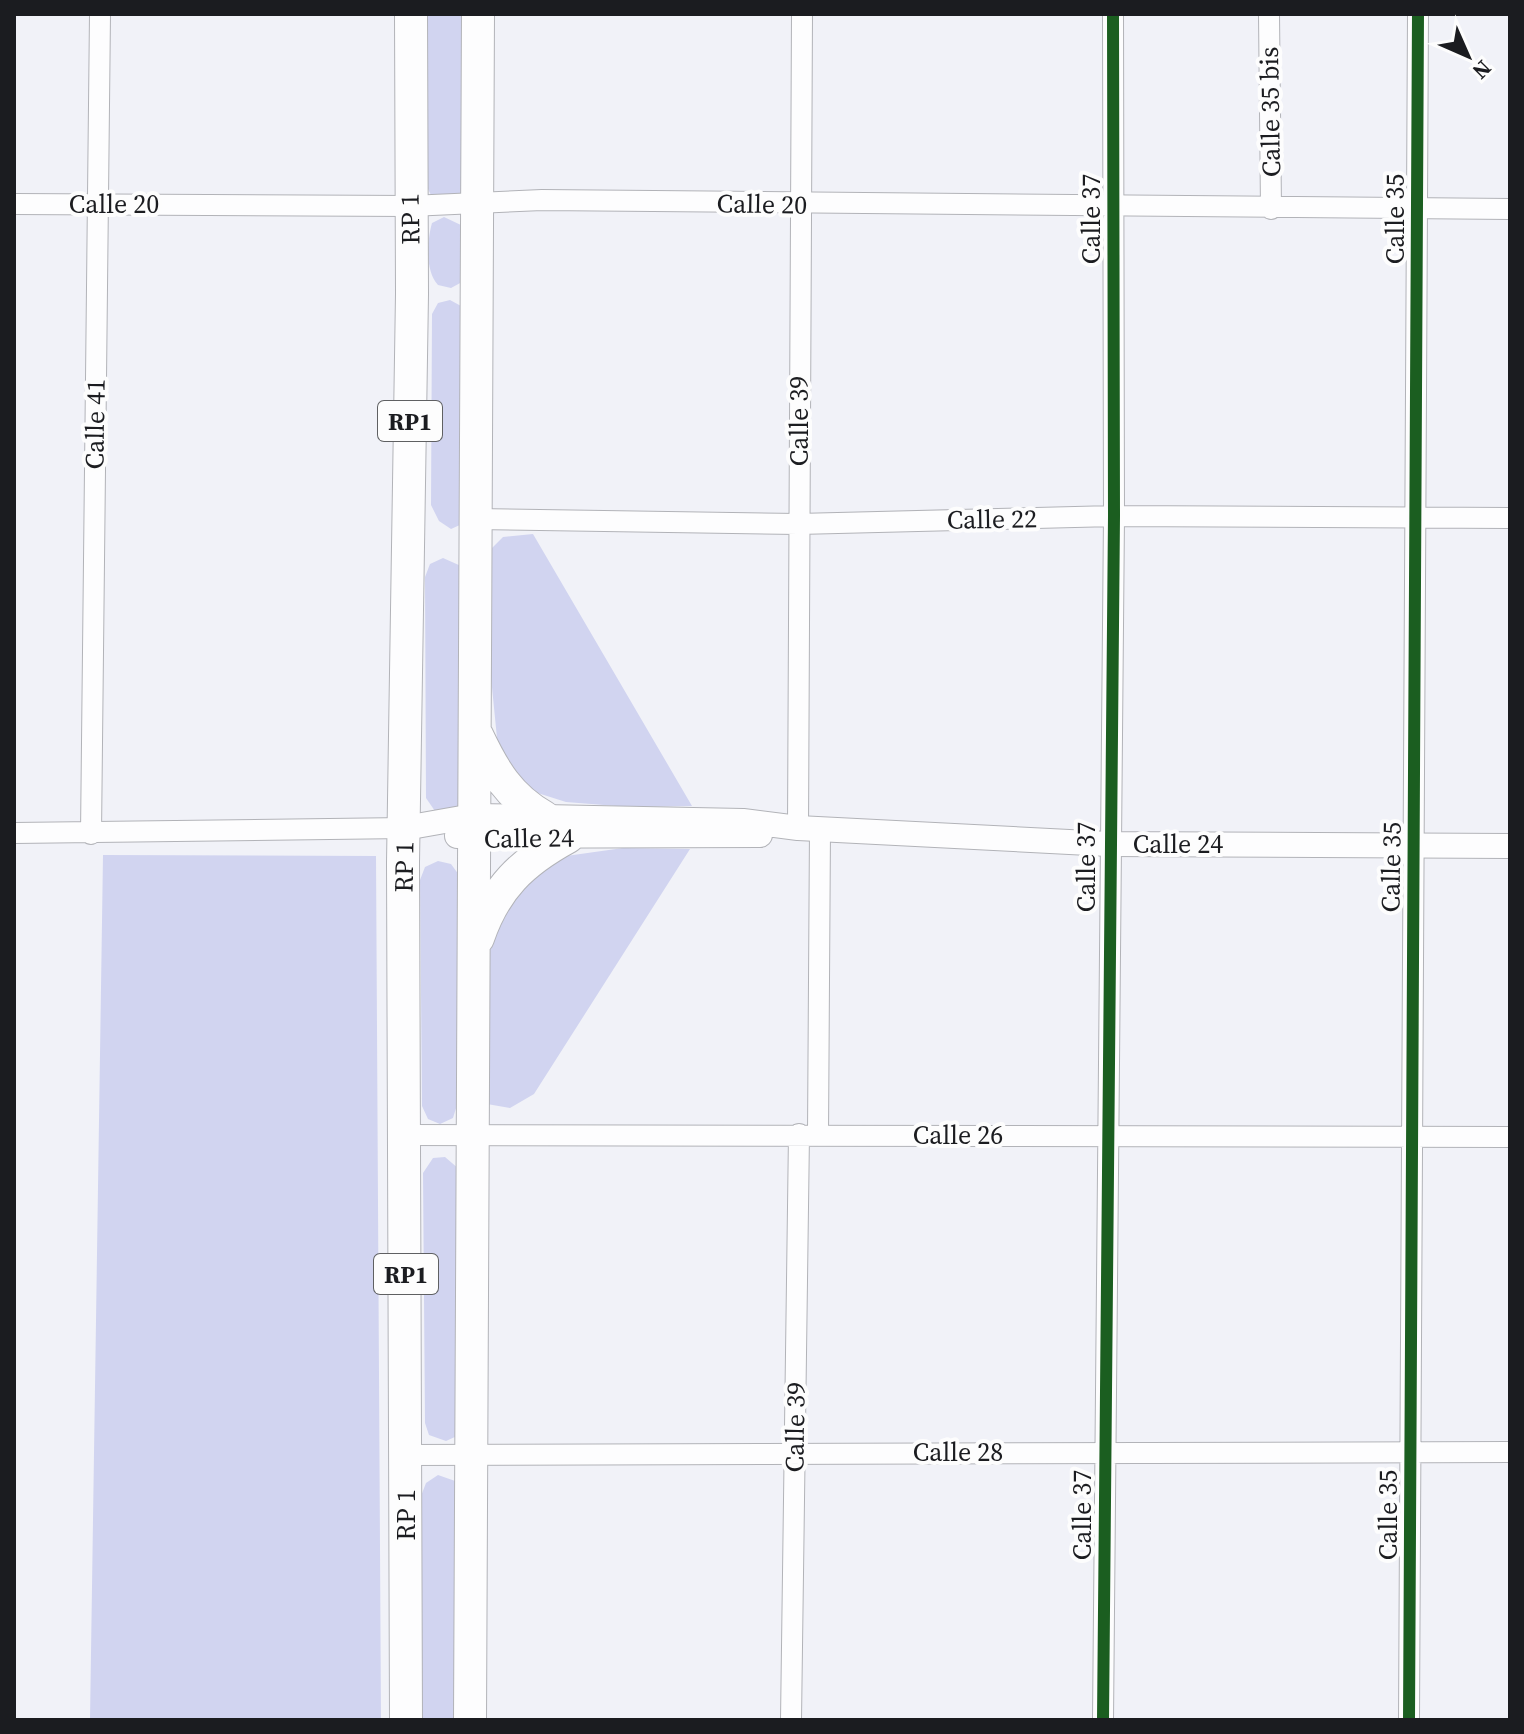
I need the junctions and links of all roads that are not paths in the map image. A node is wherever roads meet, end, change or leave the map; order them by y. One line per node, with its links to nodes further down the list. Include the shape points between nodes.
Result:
1 (100, 14): 8 (street, Calle 41)
2 (411, 14): 12 (main road, RP 1 / RP1)
3 (478, 14): 10 (main road, RP1)
4 (802, 14): 11 (street, Calle 39)
5 (1113, 14): 13 (street, Calle 37)
6 (1269, 14): 14 (street, Calle 35 bis)
7 (1418, 14): 15 (street, Calle 35)
8 (98, 203): 9 (street, Calle 20); 12 (street, Calle 20); 28 (street, Calle 41)
9 (14, 204)
10 (477, 205): 11 (street, Calle 20, via 542,200); 12 (street, Calle 20); 20 (main road, RP1)
11 (800, 205): 13 (street, Calle 20); 21 (street, Calle 39)
12 (410, 206): 24 (main road, RP 1 / RP1)
13 (1113, 206): 14 (street, Calle 20); 17 (street, Calle 37)
14 (1271, 209): 15 (street, Calle 20)
15 (1417, 209): 16 (street, Calle 20); 18 (street, Calle 35)
16 (1510, 209)
17 (1114, 516): 18 (street, Calle 22); 21 (street, Calle 22); 29 (street, Calle 37)
18 (1415, 516): 19 (street, Calle 22); 30 (street, Calle 35)
19 (1510, 518)
20 (475, 519): 21 (street, Calle 22); 22 (main road, RP1)
21 (798, 524): 26 (street, Calle 39)
22 (474, 727): 23 (main road, via 509,792); 25 (main road, RP1)
23 (556, 827): 25 (street, Calle 24); 26 (street, Calle 24, via 743,821); 32 (main road, via 497,896)
24 (405, 828): 25 (street, Calle 24); 28 (street, Calle 24); 34 (main road, RP 1 / RP1)
25 (473, 828): 32 (main road, RP1)
26 (809, 828): 29 (street, Calle 24); 33 (street, Calle 39)
27 (14, 833): 28 (street, Calle 24)
28 (91, 834)
29 (1108, 844): 30 (street, Calle 24); 36 (street, Calle 37)
30 (1413, 845): 31 (street, Calle 24); 37 (street, Calle 35)
31 (1510, 846)
32 (472, 961): 35 (main road, RP1)
33 (809, 1134): 35 (street, Calle 26); 36 (street, Calle 26); 41 (street, Calle 39)
34 (406, 1135): 35 (street, Calle 26); 43 (main road, RP 1 / RP1)
35 (470, 1135): 44 (main road, RP1)
36 (1108, 1136): 37 (street, Calle 26); 39 (street, Calle 37)
37 (1410, 1136): 38 (street, Calle 26); 42 (street, Calle 35)
38 (1510, 1137)
39 (1105, 1451): 41 (street, Calle 28); 42 (street, Calle 28); 48 (street, Calle 37)
40 (1510, 1452): 42 (street, Calle 28)
41 (794, 1453): 44 (street, Calle 28); 47 (street, Calle 39)
42 (1410, 1453): 49 (street, Calle 35)
43 (406, 1455): 44 (street, Calle 28); 45 (main road, RP 1 / RP1)
44 (470, 1455): 46 (main road, RP1)
45 (406, 1720)
46 (470, 1720)
47 (791, 1720)
48 (1103, 1720)
49 (1409, 1720)

